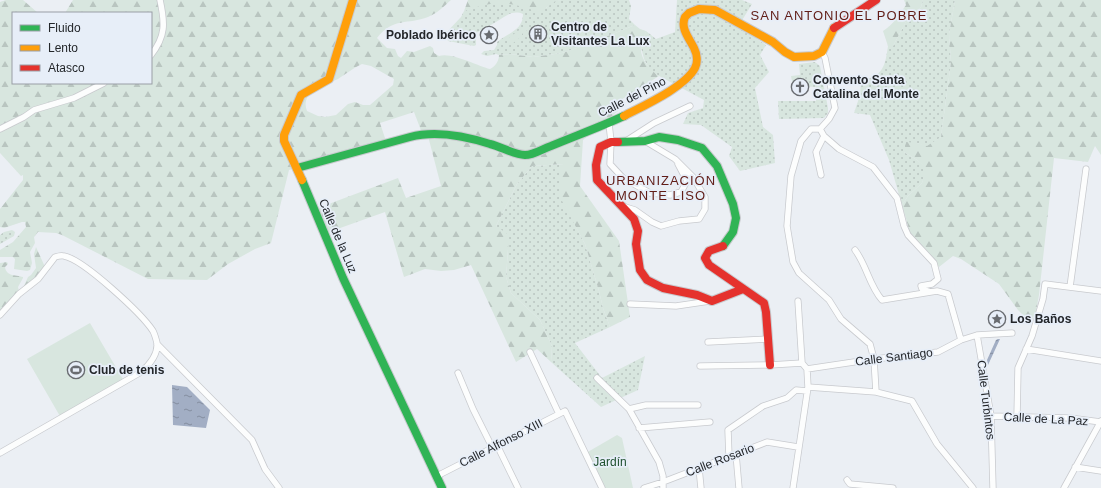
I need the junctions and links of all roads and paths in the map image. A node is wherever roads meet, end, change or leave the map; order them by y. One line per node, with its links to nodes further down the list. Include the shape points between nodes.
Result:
1 (160, 0): 5 (street, via 164,16 162,36)
2 (353, 0): 16 (street, Calle de la Luz, via 329,79 301,95 284,134 284,141)
3 (871, 1): 4 (street, via 833,29)
4 (822, 52): 8 (street, Calle del Pino, via 814,56 794,57 773,42 714,10 694,10 683,20 697,59 695,68 688,78 676,88); 10 (street, via 835,108 830,119)
5 (152, 54)
6 (102, 84): 9 (street, via 74,98 34,110)
7 (690, 106): 13 (street)
8 (609, 123): 12 (street); 16 (street, Calle del Pino, via 530,155 453,136 425,134)
9 (0, 129)
10 (820, 129): 11 (street); 37 (street, via 811,129 801,141 791,176 787,226 793,262 799,273 829,300 841,319 870,344)
11 (824, 136): 18 (street, via 816,152); 23 (street, via 839,149 873,167 897,198 908,235 934,263 938,279 932,284 921,286)
12 (611, 142): 13 (street); 15 (street, via 610,164 623,178 650,193 670,195 681,192 687,181); 19 (street, via 600,147 596,165 597,180)
13 (625, 142): 14 (street)
14 (645, 142): 15 (street); 22 (street, via 659,136 702,148 717,166 736,218 732,232 724,245 709,251 705,258 709,265)
15 (676, 159): 19 (street, via 693,177 704,197 705,209 699,219 661,226 635,210)
16 (297, 168): 63 (street, Calle de la Luz, via 343,278)
17 (1086, 169): 21 (street)
18 (820, 175)
19 (620, 205): 25 (street, via 634,219 638,231 636,244 640,270 647,280 664,288)
20 (855, 250): 23 (street, via 875,292 882,300)
21 (1070, 287): 24 (street); 35 (street, via 1045,284)
22 (743, 289): 25 (street); 31 (street, via 764,303)
23 (931, 292): 32 (street, via 948,294)
24 (1101, 292)
25 (712, 301): 27 (street, via 676,306)
26 (798, 301): 39 (street)
27 (630, 304)
28 (0, 315): 34 (street, via 19,294 38,279 55,257 64,256 105,282 148,324)
29 (1012, 333): 30 (street, Calle Santiago)
30 (977, 336): 32 (street, Calle Santiago); 50 (street, Calle Turbintos)
31 (768, 339): 33 (street); 40 (street)
32 (961, 340): 37 (street, Calle Santiago, via 938,352)
33 (708, 342)
34 (157, 344): 57 (street, via 153,357 141,372); 66 (street, via 252,440 265,469)
35 (1026, 349): 38 (street); 51 (street, via 1018,368)
36 (530, 352): 49 (street)
37 (874, 359): 42 (street, Calle Santiago); 46 (street)
38 (1101, 361)
39 (802, 363): 40 (street); 42 (street)
40 (770, 365): 41 (street)
41 (700, 366)
42 (808, 369): 45 (street)
43 (458, 373): 55 (street, via 473,409)
44 (597, 378): 48 (street)
45 (808, 389): 46 (street); 56 (street); 59 (street, via 796,390 787,398 763,406 728,430)
46 (876, 392): 75 (street, via 912,401 937,444)
47 (698, 404): 48 (street, via 646,405)
48 (629, 408): 54 (street)
49 (559, 414): 55 (street, Calle Alfonso XIII); 69 (street, Calle Alfonso XIII, via 565,411)
50 (990, 416): 51 (street, Calle de La Paz); 76 (street, Calle Turbintos)
51 (1017, 417): 53 (street, Calle de La Paz, via 1070,418)
52 (710, 422): 54 (street)
53 (1101, 422): 60 (street)
54 (639, 428): 65 (street, via 659,462)
55 (494, 446): 63 (street, Calle Alfonso XIII); 68 (street)
56 (798, 447): 58 (street, Calle Rosario, via 767,442); 73 (street)
57 (0, 453)
58 (736, 454): 59 (street, Calle Rosario); 72 (street)
59 (729, 457): 61 (street, Calle Rosario)
60 (1075, 467): 62 (street); 77 (street)
61 (699, 468): 65 (street, Calle Rosario); 71 (street)
62 (1101, 471)
63 (437, 476): 67 (street, Calle de la Luz)
64 (847, 480): 74 (street, via 850,484)
65 (663, 485): 70 (street, Calle Rosario)
66 (279, 488)
67 (442, 488)
68 (518, 488)
69 (602, 488)
70 (644, 488)
71 (701, 488)
72 (739, 488)
73 (793, 488)
74 (894, 488)
75 (974, 488)
76 (994, 488)
77 (1064, 488)

